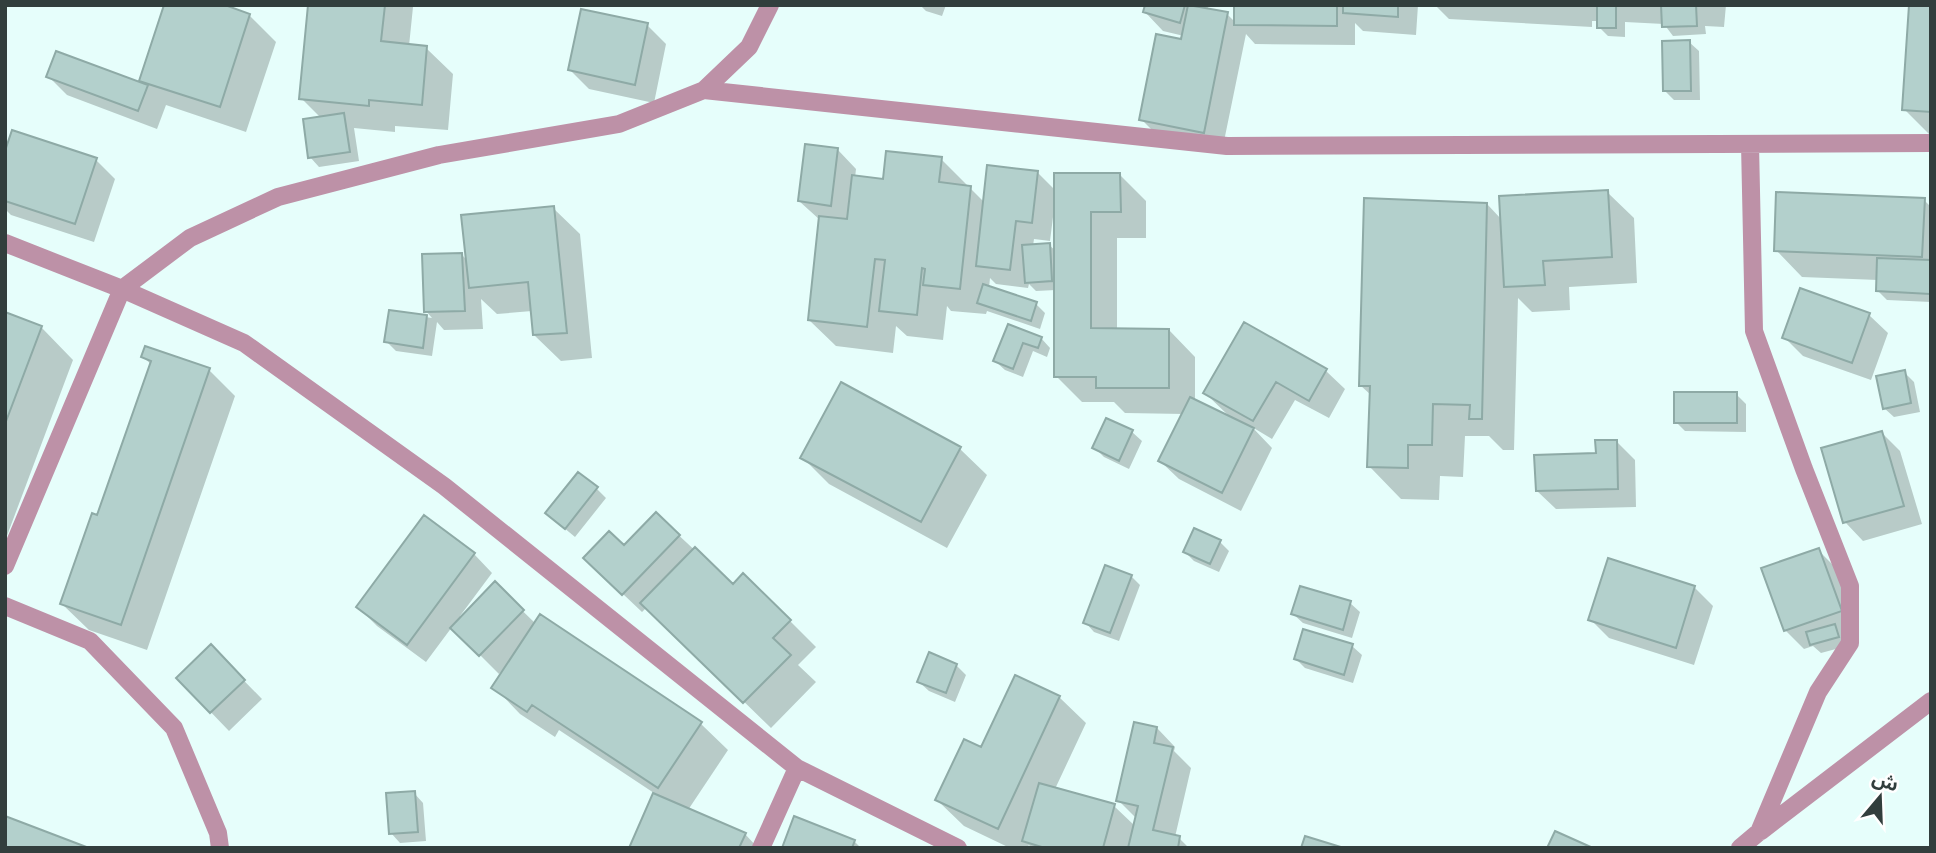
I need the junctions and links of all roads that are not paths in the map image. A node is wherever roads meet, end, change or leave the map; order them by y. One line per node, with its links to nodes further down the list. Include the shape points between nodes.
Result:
1 (769, 5): 2 (street, via 749,47)
2 (704, 90): 4 (street, via 1227,146); 6 (street, via 619,124 439,155 278,197 190,238)
3 (1931, 143): 4 (street)
4 (1750, 144): 11 (street, via 1755,331 1850,586 1850,643 1818,692)
5 (5, 243): 6 (street)
6 (122, 289): 7 (street); 10 (street, via 244,344 311,391 444,486)
7 (5, 566)
8 (5, 606): 12 (street, via 90,641 174,728 218,833)
9 (1931, 702): 11 (street)
10 (797, 768): 13 (street); 14 (street)
11 (1759, 832): 15 (street)
12 (220, 848)
13 (761, 848)
14 (958, 848)
15 (1740, 848)

